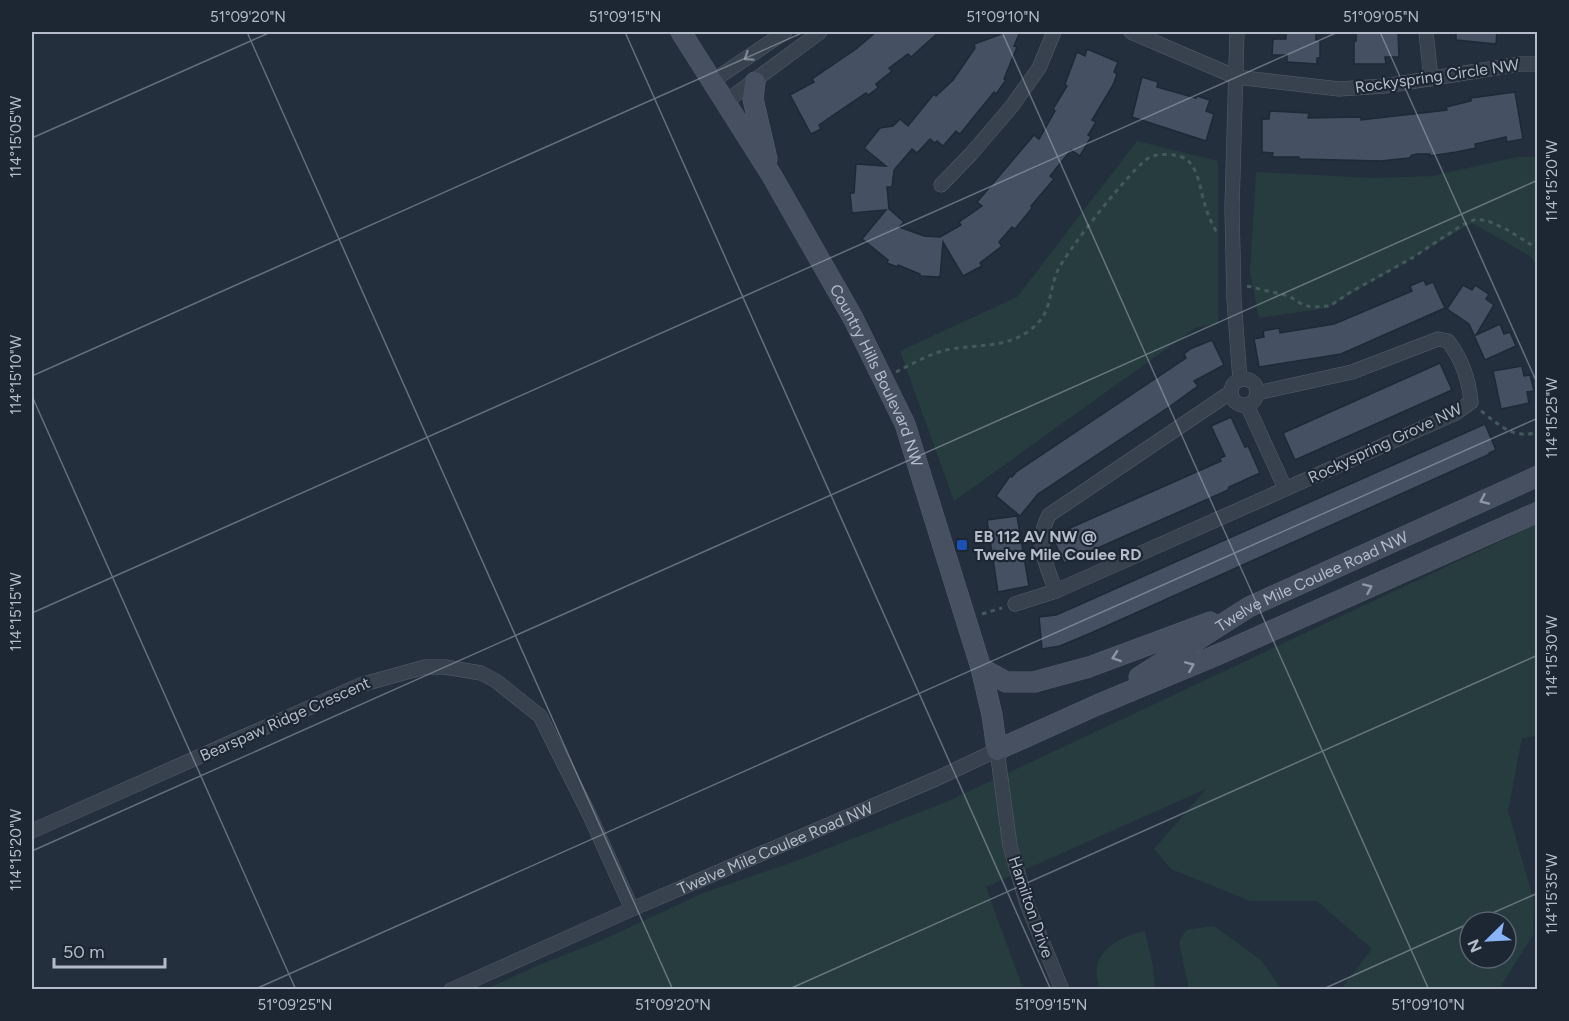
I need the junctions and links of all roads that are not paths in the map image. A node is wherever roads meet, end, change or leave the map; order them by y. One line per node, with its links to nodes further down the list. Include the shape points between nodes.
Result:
1 (681, 32): 11 (main road, Country Hills Boulevard NW)
2 (785, 32): 11 (street, one-way to 11)
3 (820, 32): 12 (street)
4 (1054, 32): 15 (street, via 1039,68 1012,106)
5 (1131, 32): 9 (street, Rockyspring Circle NW)
6 (1237, 32): 9 (street)
7 (1426, 32): 10 (street)
8 (1538, 64): 10 (street, Rockyspring Circle NW)
9 (1236, 77): 10 (street, Rockyspring Circle NW, via 1339,89); 16 (street, via 1233,283)
10 (1431, 79)
11 (711, 81): 13 (main road, Country Hills Boulevard NW)
12 (755, 82): 13 (street); 14 (main road, via 753,99)
13 (724, 103): 14 (main road, Country Hills Boulevard NW)
14 (772, 176): 26 (main road, Country Hills Boulevard NW, via 853,318 905,424)
15 (941, 185)
16 (1240, 380): 17 (street); 18 (street, via 1252,382)
17 (1231, 392): 19 (street, via 1235,403); 23 (street, via 1049,515 1041,550)
18 (1257, 393): 19 (street); 21 (street, Rockyspring Grove NW, via 1352,372 1438,339 1448,341 1454,349 1469,385 1471,402 1454,414)
19 (1247, 405): 21 (street)
20 (1538, 476): 25 (main road, Twelve Mile Coulee Road NW, one-way to 25)
21 (1285, 488): 23 (street, Rockyspring Grove NW)
22 (1538, 512): 27 (main road, Twelve Mile Coulee Road NW, one-way to 22)
23 (1056, 591): 24 (street, Rockyspring Grove NW)
24 (1015, 604)
25 (1249, 607): 26 (main road, one-way to 26, via 1126,654 1034,682 1006,682); 27 (main road, Twelve Mile Coulee Road NW)
26 (981, 668): 28 (main road, Country Hills Boulevard NW)
27 (1097, 705): 28 (main road, Twelve Mile Coulee Road NW)
28 (997, 750): 30 (street, Twelve Mile Coulee Road NW); 32 (street, Hamilton Drive, via 1010,846 1027,904)
29 (32, 831): 30 (street, Bearspaw Ridge Crescent, via 360,685 425,667 446,667 482,673 540,716)
30 (632, 909): 31 (street, Twelve Mile Coulee Road NW)
31 (452, 990)
32 (1062, 990)

